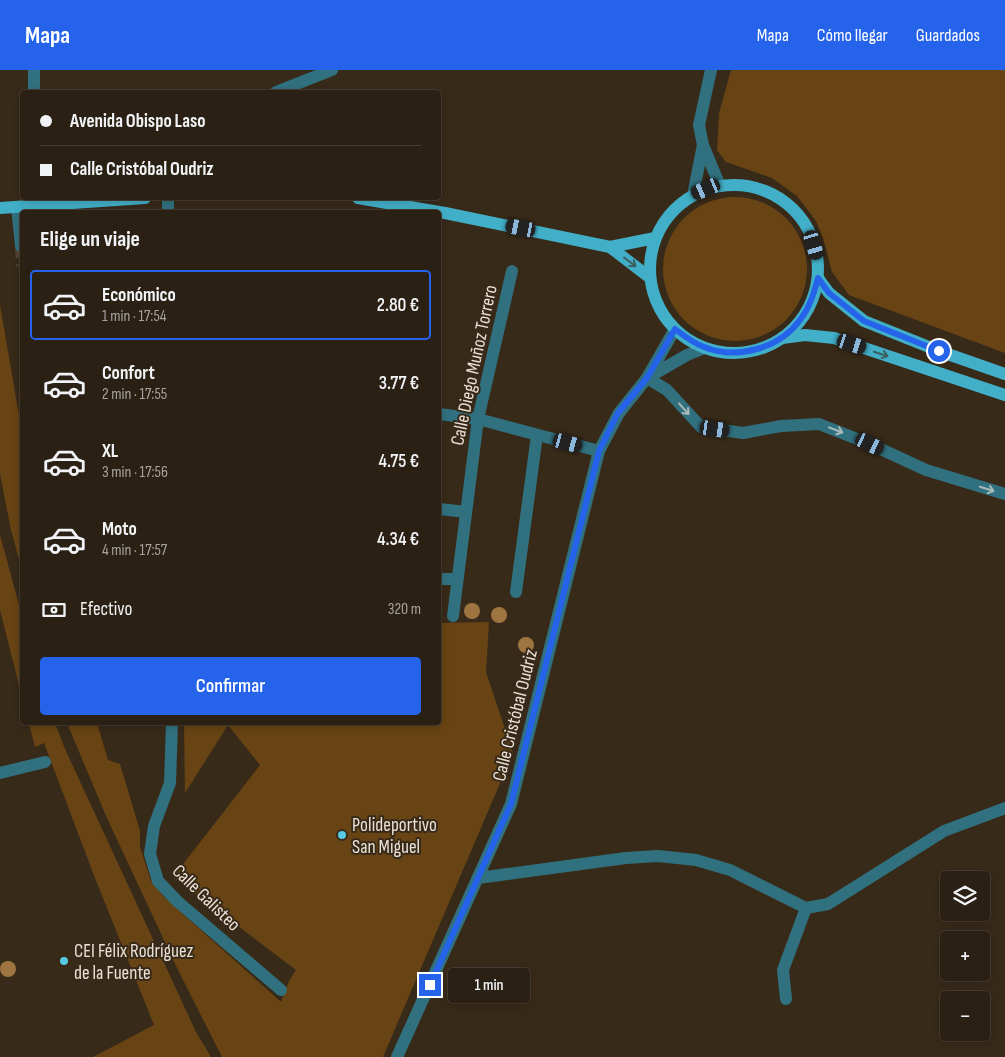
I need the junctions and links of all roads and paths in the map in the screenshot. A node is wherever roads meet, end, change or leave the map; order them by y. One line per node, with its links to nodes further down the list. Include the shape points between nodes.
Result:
1 (34, 70): 4 (street)
2 (332, 70): 5 (street)
3 (711, 70): 6 (street, via 699,125)
4 (34, 90)
5 (281, 90)
6 (703, 145): 7 (street); 8 (street)
7 (720, 186): 8 (main road); 21 (main road, via 742,185 764,190 784,200 800,216 811,234 818,256)
8 (693, 195): 17 (main road, via 677,206)
9 (74, 200): 11 (main road)
10 (370, 200): 14 (main road)
11 (38, 201): 12 (main road)
12 (17, 206): 13 (main road); 16 (street)
13 (0, 208)
14 (428, 210)
15 (441, 212): 18 (main road)
16 (20, 236)
17 (655, 238): 18 (main road); 20 (main road, via 650,257)
18 (610, 247): 20 (main road, one-way to 20)
19 (512, 272): 29 (street, Calle Diego Muñoz Torrero)
20 (650, 277): 22 (main road, via 662,314)
21 (818, 278): 23 (main road, via 812,301 800,321); 25 (main road, via 829,293 864,321)
22 (675, 329): 24 (main road); 26 (street, Calle Cristóbal Oudriz)
23 (782, 338): 24 (main road, via 758,350 731,353); 27 (main road, one-way to 27, via 805,335 834,338)
24 (704, 348): 26 (street, Calle Cristóbal Oudriz)
25 (1005, 374)
26 (647, 378): 31 (street, Calle Cristóbal Oudriz, via 618,413); 32 (street, one-way to 32, via 668,390 701,427 743,433 819,424 926,470)
27 (1005, 395)
28 (441, 414): 29 (street)
29 (478, 419): 30 (street); 34 (street, Calle Diego Muñoz Torrero)
30 (537, 435): 31 (street); 37 (street)
31 (599, 451): 43 (street, Calle Cristóbal Oudriz, via 511,804)
32 (1005, 494)
33 (441, 509): 34 (street)
34 (466, 512): 36 (street, Calle Diego Muñoz Torrero)
35 (441, 579): 36 (street)
36 (457, 579): 38 (street, Calle Diego Muñoz Torrero)
37 (516, 592)
38 (452, 616)
39 (172, 725): 45 (street, Calle Galisteo, via 170,783 154,826 150,854 158,882)
40 (45, 762): 41 (street)
41 (0, 773)
42 (1005, 808): 44 (street, via 944,831 828,904)
43 (478, 878): 44 (street, via 658,856 696,860 730,870); 47 (street, Calle Cristóbal Oudriz)
44 (806, 908): 46 (street, via 783,970)
45 (281, 990)
46 (786, 998)
47 (397, 1057)

